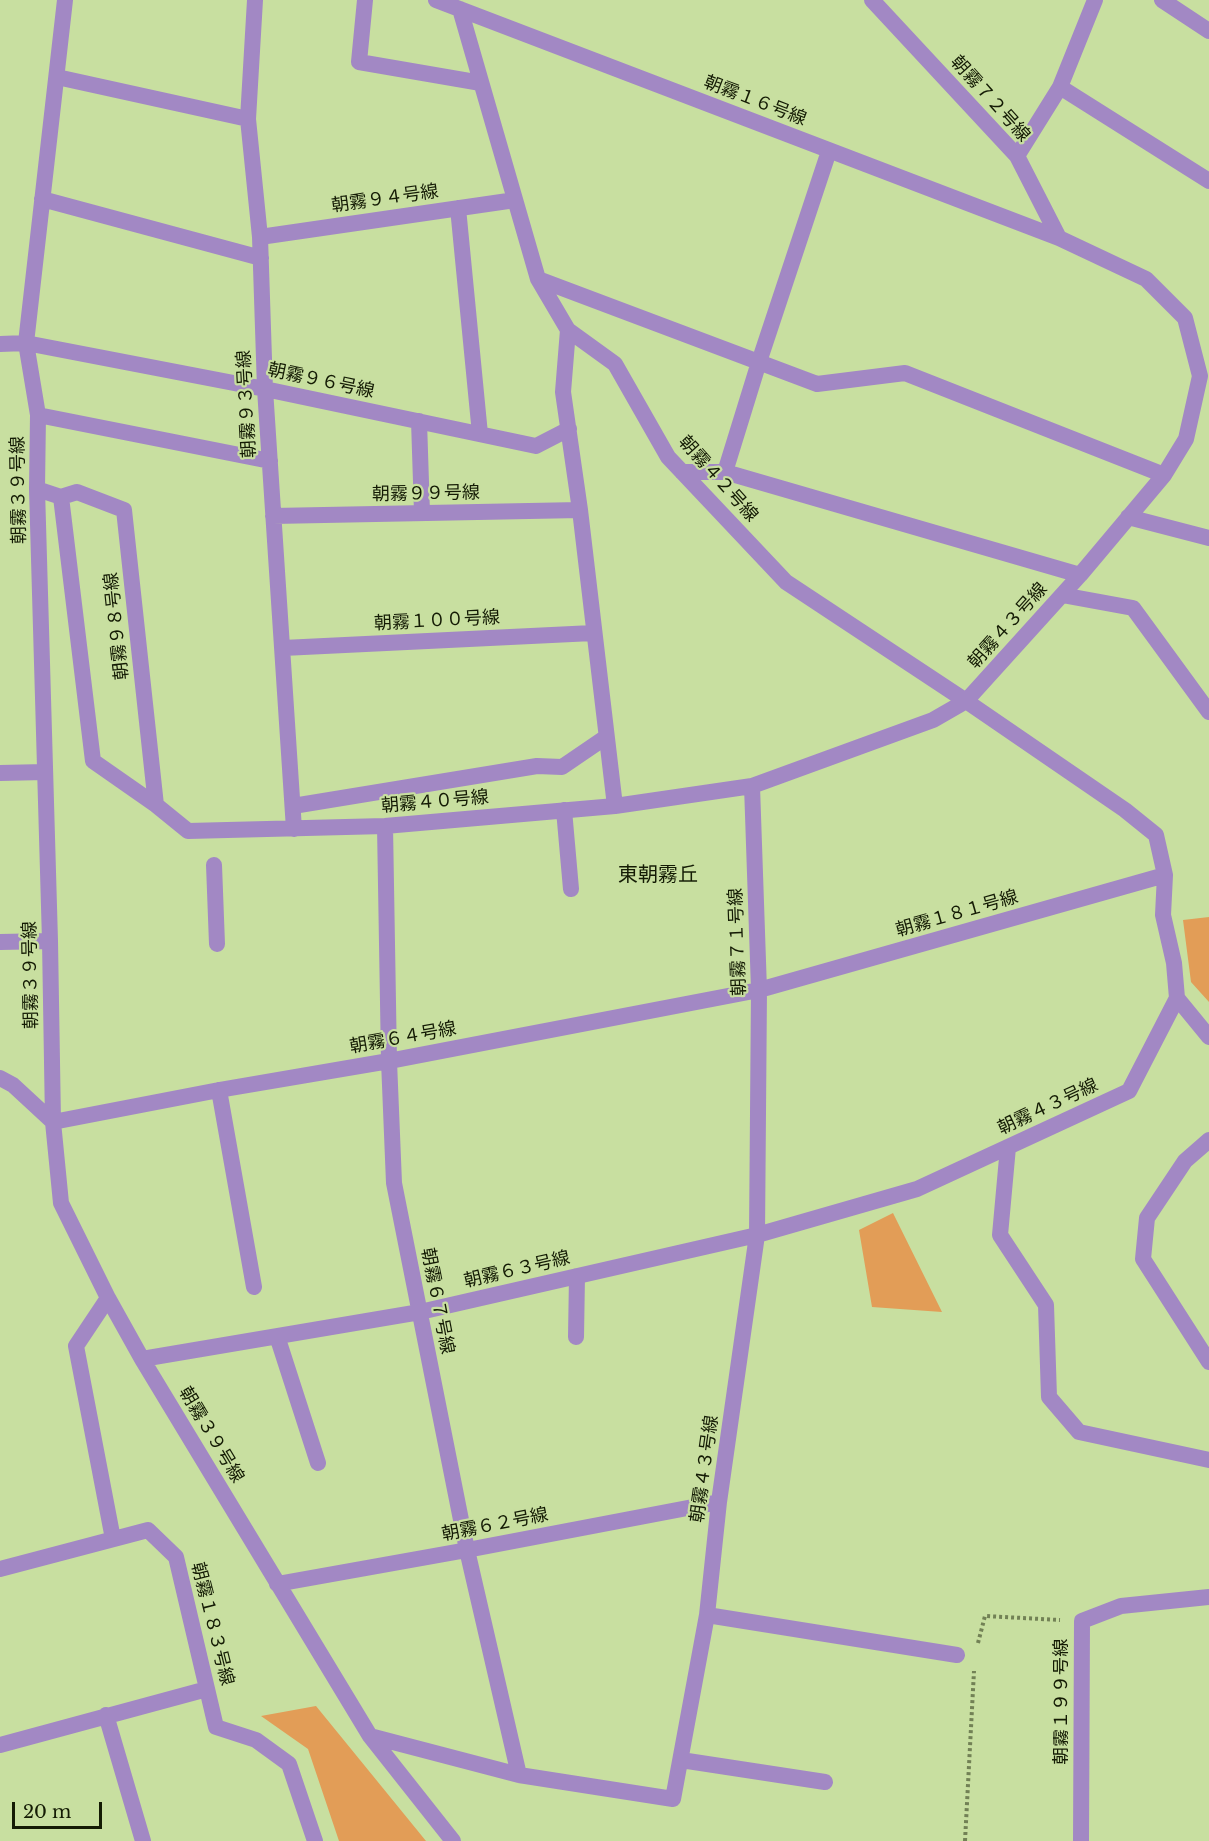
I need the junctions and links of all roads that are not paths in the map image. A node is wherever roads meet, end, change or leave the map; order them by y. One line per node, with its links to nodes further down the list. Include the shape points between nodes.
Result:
1 (65, 0): 10 (street, 朝霧３９号線)
2 (255, 0): 13 (street, 朝霧９３号線)
3 (365, 0): 11 (street, via 359,62)
4 (436, 0): 8 (street, 朝霧１６号線)
5 (872, 0): 15 (street, 朝霧７２号線)
6 (1095, 0): 12 (street)
7 (1162, 0): 9 (street)
8 (460, 9): 11 (street, 朝霧４２号線); 14 (street, 朝霧１６号線)
9 (1209, 31)
10 (57, 77): 13 (street); 17 (street, 朝霧３９号線)
11 (481, 83): 18 (street, 朝霧４２号線)
12 (1060, 87): 15 (street); 16 (street)
13 (248, 119): 20 (street, 朝霧９３号線)
14 (829, 151): 21 (street, 朝霧１６号線); 27 (street)
15 (1017, 156): 21 (street, 朝霧７２号線)
16 (1209, 181)
17 (42, 199): 22 (street); 25 (street, 朝霧３９号線)
18 (515, 200): 19 (street, 朝霧９４号線); 23 (street, 朝霧４２号線)
19 (458, 208): 20 (street, 朝霧９４号線); 33 (street)
20 (260, 237): 22 (street, 朝霧９３号線)
21 (1059, 238): 28 (street, 朝霧４３号線, via 1146,279 1185,318)
22 (261, 258): 29 (street, 朝霧９３号線)
23 (538, 279): 24 (street, 朝霧４２号線); 27 (street)
24 (568, 330): 32 (street, via 563,392); 35 (street, 朝霧４２号線, via 615,364 668,457)
25 (26, 343): 26 (street, 朝霧９６号線); 29 (street, 朝霧９６号線); 30 (street, 朝霧３９号線)
26 (0, 344)
27 (759, 362): 36 (street); 37 (street, via 816,384 905,373)
28 (1204, 376): 37 (street, 朝霧４３号線, via 1186,439)
29 (265, 389): 31 (street, 朝霧９６号線); 34 (street, 朝霧９３号線)
30 (38, 415): 34 (street); 38 (street, 朝霧３９号線)
31 (419, 422): 33 (street, 朝霧９６号線); 41 (street)
32 (569, 429): 33 (street, 朝霧９６号線, via 536,446); 40 (street)
33 (480, 434)
34 (270, 461): 42 (street, 朝霧９３号線)
35 (682, 472): 36 (street); 49 (street, 朝霧４２号線, via 786,582)
36 (725, 472): 45 (street)
37 (1164, 475): 43 (street, 朝霧４３号線)
38 (37, 489): 39 (street); 52 (street, 朝霧３９号線)
39 (61, 497): 55 (street, 朝霧４０号線, via 93,761); 55 (street, 朝霧９８号線, via 77,492 124,510)
40 (580, 510): 41 (street, 朝霧９９号線); 47 (street)
41 (422, 513): 42 (street, 朝霧９９号線)
42 (273, 516): 48 (street, 朝霧９３号線)
43 (1128, 517): 44 (street); 45 (street, 朝霧４３号線)
44 (1209, 538)
45 (1080, 576): 46 (street, 朝霧４３号線)
46 (1062, 595): 49 (street, 朝霧４３号線); 50 (street, via 1133,609)
47 (593, 633): 48 (street, 朝霧１００号線); 51 (street)
48 (282, 648): 56 (street, 朝霧９３号線)
49 (966, 701): 54 (street, 朝霧４３号線, via 933,720); 62 (street, via 1156,835)
50 (1209, 712)
51 (606, 737): 56 (street, via 562,767 537,766); 57 (street)
52 (45, 772): 53 (street); 64 (street, 朝霧３９号線)
53 (0, 773)
54 (752, 786): 57 (street); 67 (street, 朝霧７１号線)
55 (156, 806): 60 (street, 朝霧４０号線, via 188,831)
56 (293, 806): 60 (street, 朝霧９３号線)
57 (615, 806): 58 (street, 朝霧４０号線)
58 (564, 810): 59 (street, 朝霧４０号線); 63 (street)
59 (385, 826): 60 (street, 朝霧４０号線); 70 (street, 朝霧６７号線)
60 (294, 829)
61 (214, 865): 66 (street)
62 (1164, 875): 67 (street, 朝霧１８１号線); 68 (street, via 1163,915)
63 (571, 889)
64 (50, 941): 65 (street); 73 (street, 朝霧３９号線)
65 (0, 942)
66 (217, 944)
67 (759, 990): 70 (street, 朝霧６４号線); 76 (street, 朝霧７１号線)
68 (1177, 998): 69 (street); 75 (street, 朝霧４３号線, via 1129,1091)
69 (1209, 1037)
70 (388, 1061): 72 (street, 朝霧６４号線); 80 (street, 朝霧６７号線, via 394,1183)
71 (0, 1078): 73 (street)
72 (219, 1089): 73 (street, 朝霧６４号線); 78 (street)
73 (53, 1122): 79 (street, 朝霧３９号線, via 62,1203)
74 (1209, 1140): 84 (street, via 1185,1161 1147,1218 1143,1259)
75 (1008, 1147): 76 (street, 朝霧４３号線, via 917,1188); 85 (street, via 1000,1235 1046,1305 1049,1397 1079,1432)
76 (757, 1235): 77 (street, 朝霧６３号線); 87 (street, 朝霧４３号線)
77 (577, 1276): 80 (street, 朝霧６３号線); 82 (street)
78 (254, 1287)
79 (108, 1298): 83 (street, 朝霧３９号線); 88 (street, via 76,1346)
80 (420, 1312): 81 (street, 朝霧６３号線); 89 (street, 朝霧６７号線)
81 (277, 1336): 83 (street, 朝霧６３号線); 86 (street)
82 (576, 1337)
83 (142, 1359): 91 (street, 朝霧３９号線)
84 (1209, 1361)
85 (1209, 1460)
86 (318, 1463)
87 (719, 1502): 89 (street, 朝霧６２号線); 93 (street, 朝霧４３号線)
88 (113, 1539): 90 (street, 朝霧１８３号線); 95 (street, 朝霧１８３号線, via 148,1530 176,1557)
89 (467, 1550): 91 (street, 朝霧６２号線); 100 (street, 朝霧６７号線)
90 (0, 1569)
91 (277, 1584): 97 (street, 朝霧３９号線)
92 (1209, 1597): 105 (street, 朝霧１９９号線, via 1121,1606 1082,1621)
93 (706, 1615): 94 (street); 99 (street, 朝霧４３号線)
94 (957, 1655)
95 (207, 1689): 96 (street); 103 (street, 朝霧１８３号線, via 216,1726 256,1740 289,1764)
96 (106, 1715): 98 (street); 102 (street)
97 (369, 1736): 100 (street, 朝霧４３号線); 104 (street, 朝霧３９号線)
98 (0, 1745)
99 (681, 1760): 100 (street, 朝霧４３号線, via 674,1799); 101 (street)
100 (519, 1775)
101 (825, 1782)
102 (143, 1841)
103 (315, 1841)
104 (453, 1841)
105 (1081, 1841)

